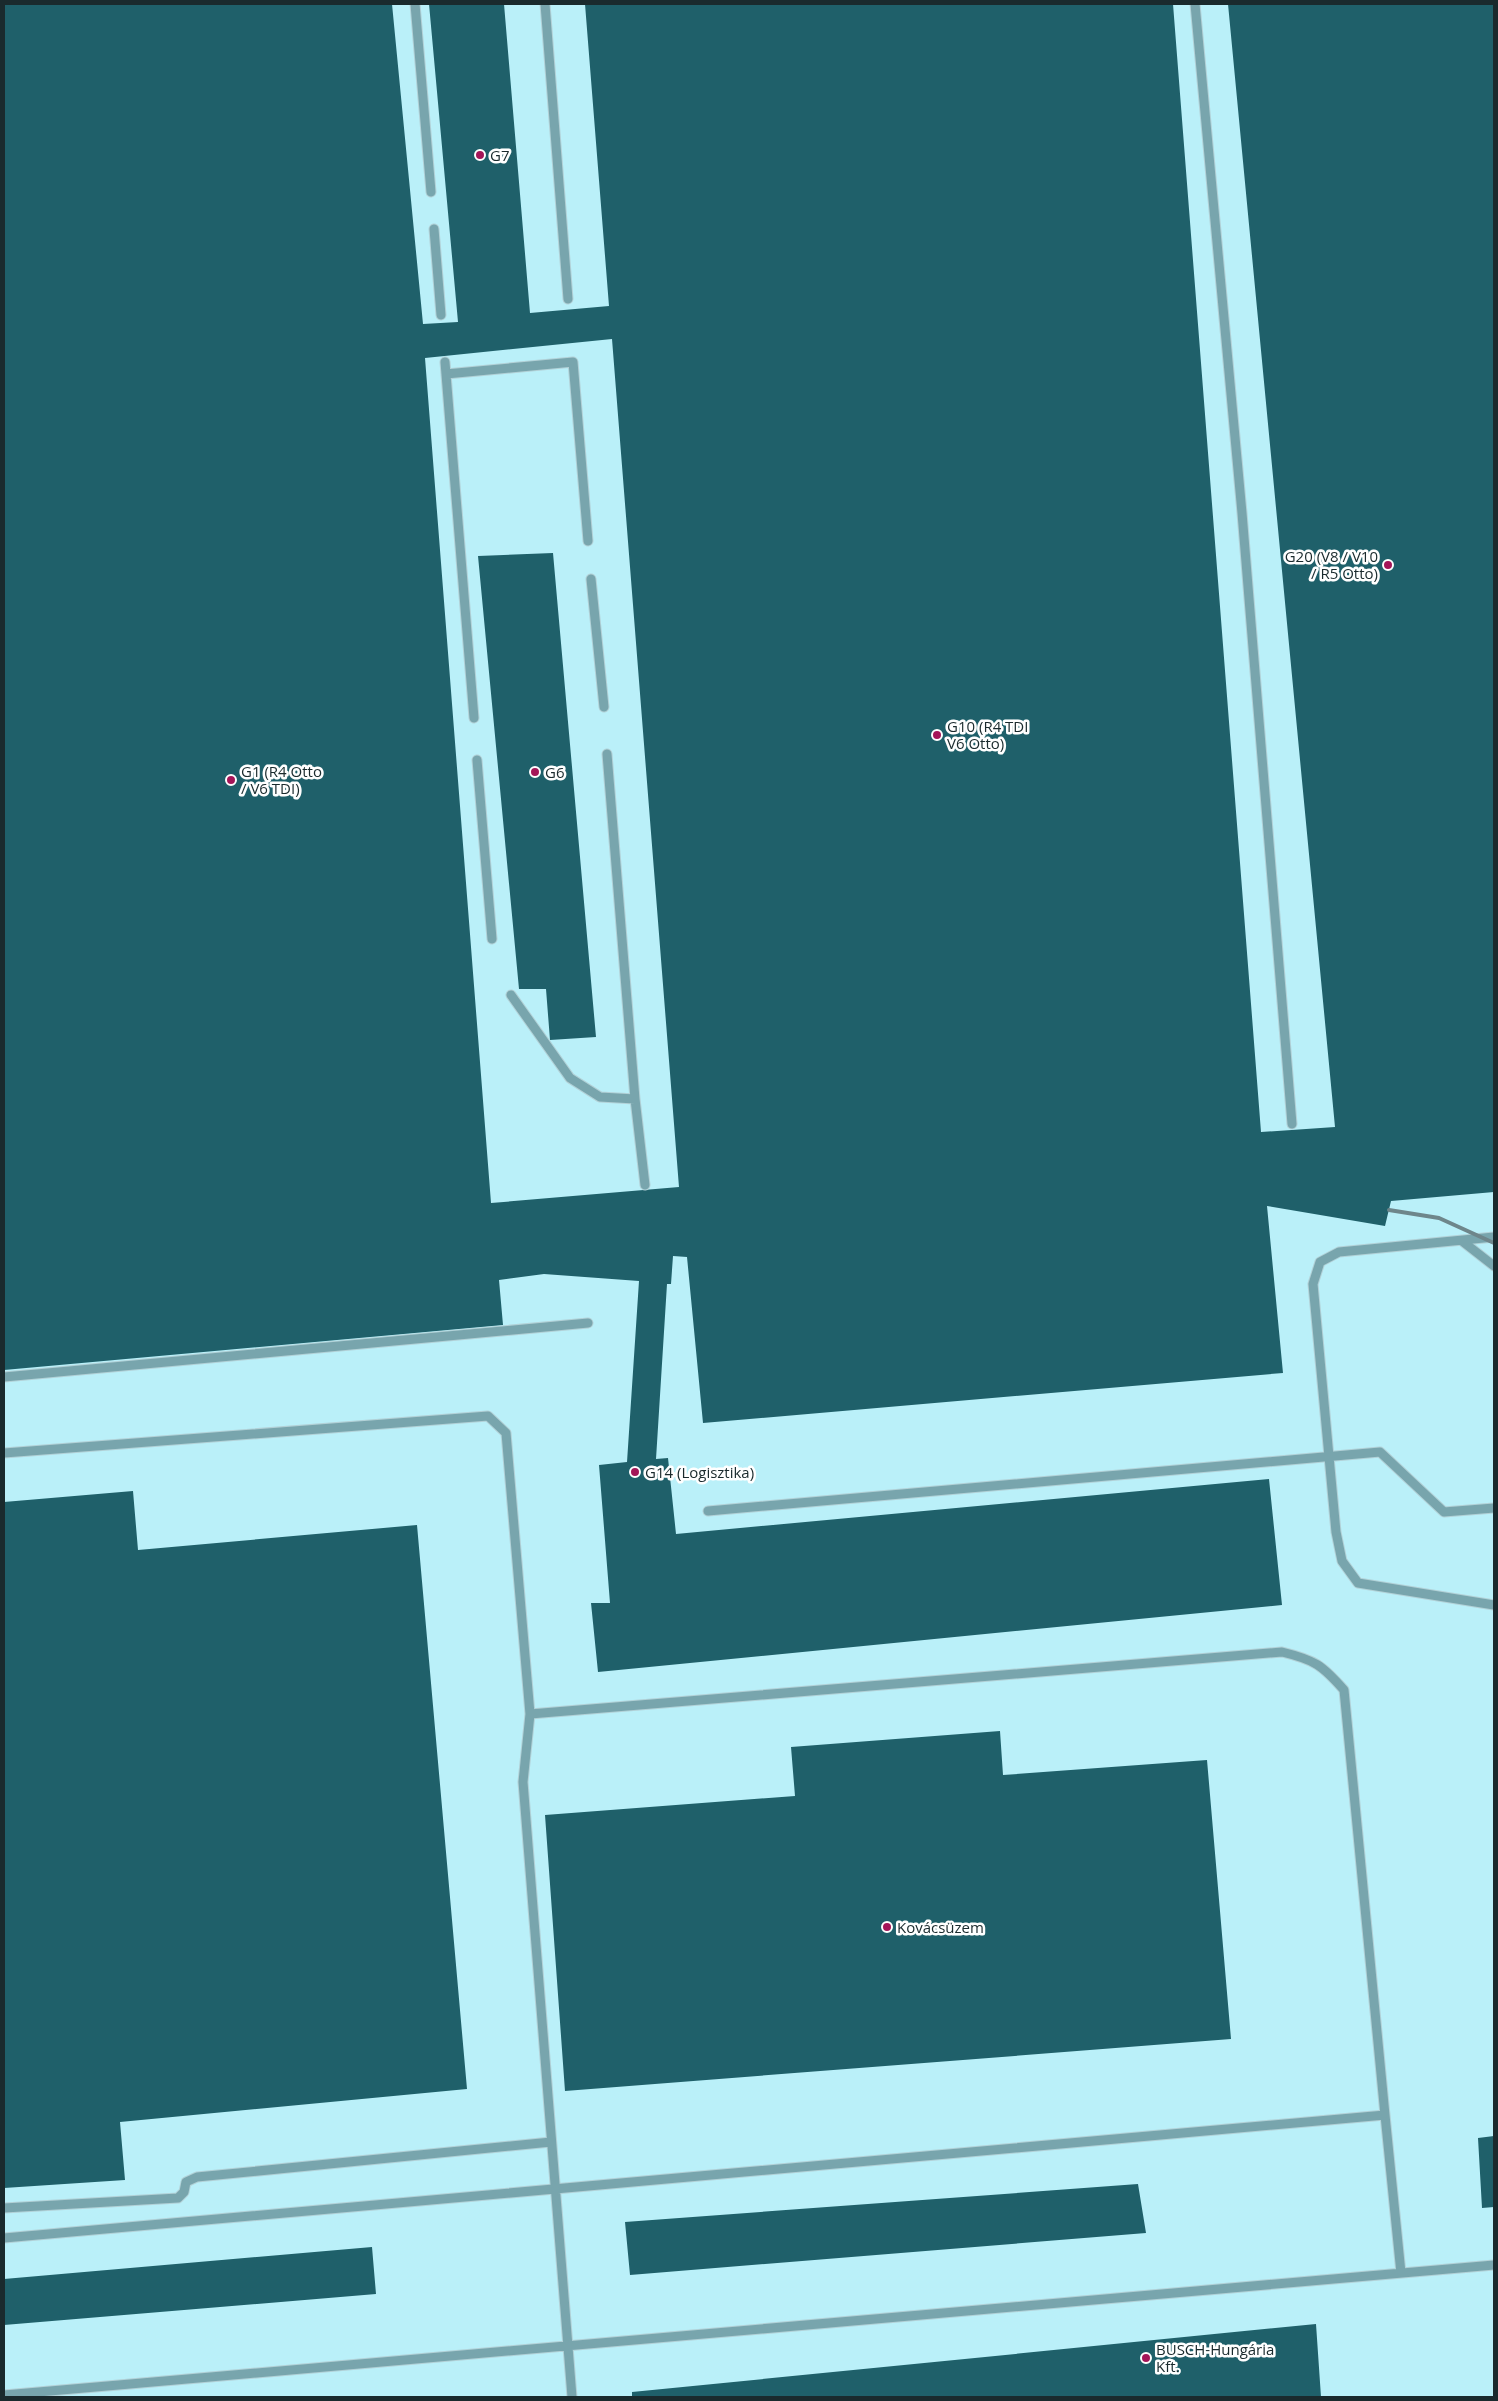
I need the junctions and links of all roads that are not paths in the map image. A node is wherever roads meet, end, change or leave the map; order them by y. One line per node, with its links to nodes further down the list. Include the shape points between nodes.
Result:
1 (414, 4): 4 (lane)
2 (545, 4): 6 (lane)
3 (1195, 4): 19 (lane, via 1242,513)
4 (431, 192)
5 (434, 229): 7 (lane)
6 (568, 299)
7 (441, 315)
8 (445, 362): 9 (lane)
9 (446, 374): 10 (lane, via 573,362); 13 (lane)
10 (588, 541)
11 (591, 579): 12 (lane)
12 (604, 707)
13 (474, 718)
14 (608, 754): 18 (lane)
15 (477, 760): 16 (lane)
16 (492, 939)
17 (511, 995): 18 (lane, via 570,1078 600,1097)
18 (634, 1099): 20 (lane)
19 (1292, 1124)
20 (645, 1185)
21 (1494, 1237): 22 (lane)
22 (1462, 1241): 23 (lane); 27 (lane, via 1339,1252 1320,1262 1313,1284)
23 (1494, 1266)
24 (588, 1323): 25 (lane)
25 (4, 1377)
26 (4, 1454): 31 (lane, via 488,1416 506,1433)
27 (1329, 1455): 28 (lane, via 1380,1452 1444,1512); 29 (lane); 30 (lane, via 1342,1561 1358,1583)
28 (1494, 1508)
29 (708, 1511)
30 (1494, 1605)
31 (530, 1714): 32 (lane, via 1282,1652 1308,1658 1327,1670 1344,1690); 33 (lane, via 523,1782)
32 (1385, 2115): 34 (lane); 38 (lane)
33 (551, 2142): 34 (lane); 35 (lane, via 197,2176 186,2182 184,2192 178,2198)
34 (554, 2189): 36 (lane); 39 (lane)
35 (4, 2208)
36 (4, 2238)
37 (1494, 2265): 38 (lane)
38 (1401, 2273): 39 (lane)
39 (568, 2345): 40 (lane); 41 (lane)
40 (4, 2395)
41 (572, 2397)

